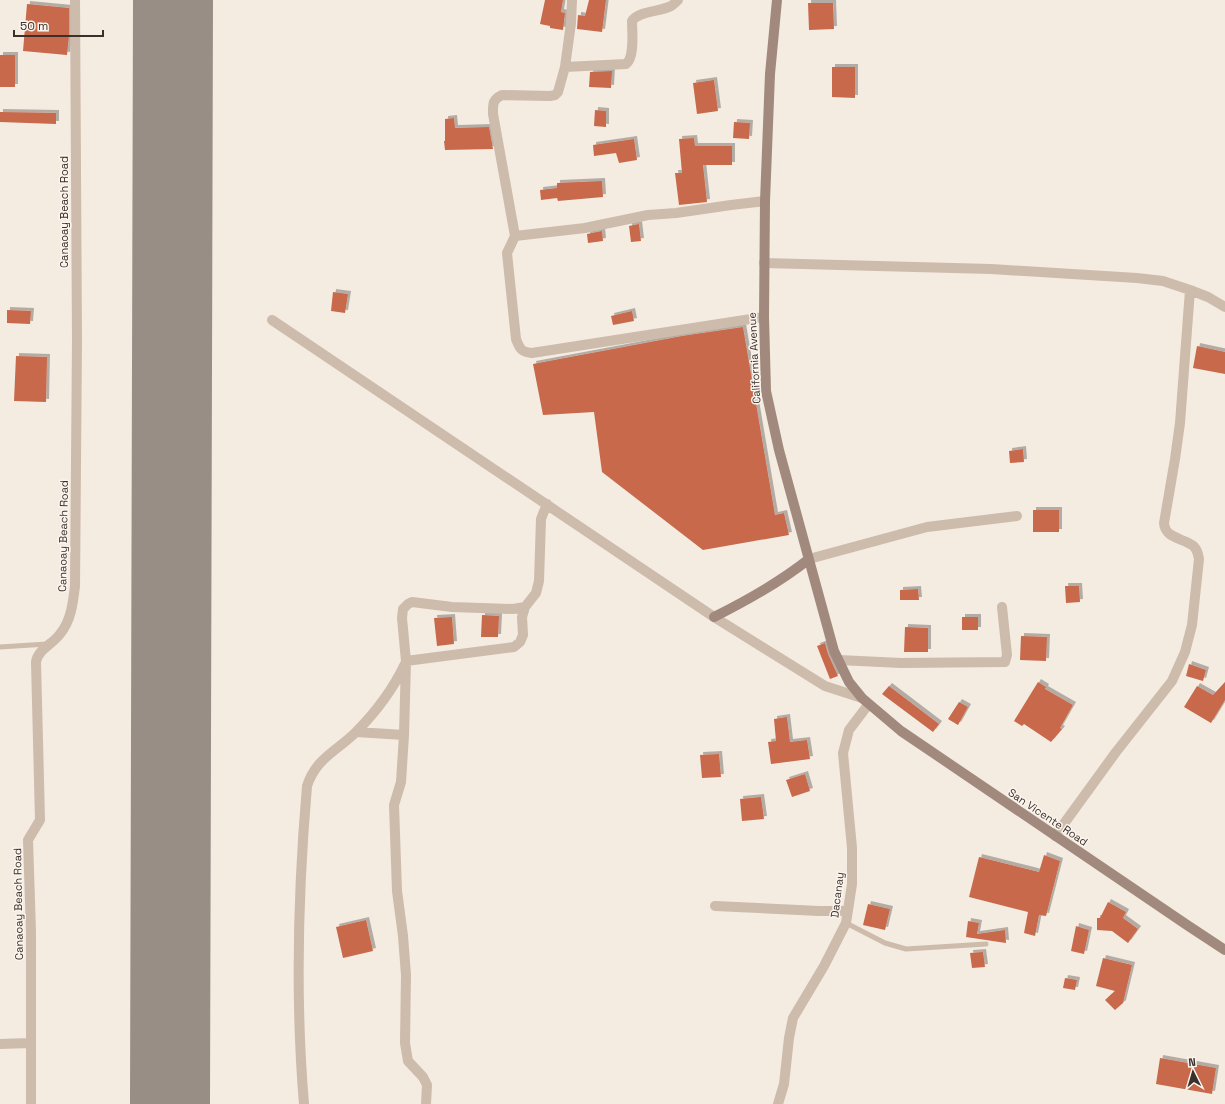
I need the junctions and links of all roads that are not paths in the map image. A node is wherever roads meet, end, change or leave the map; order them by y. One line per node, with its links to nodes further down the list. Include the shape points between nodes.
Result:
1 (75, 0): 19 (street, Canaoay Beach Road, via 75,586 68,620)
2 (572, 0): 5 (street)
3 (678, 0): 5 (street, via 671,6 633,19 632,54 626,64)
4 (777, 0): 6 (street, California Avenue, via 770,74)
5 (565, 67): 7 (street, via 555,95 502,95 493,102 492,114)
6 (765, 201): 7 (street, via 648,215 585,228); 8 (street, California Avenue)
7 (515, 236): 11 (street, via 507,253 516,339 524,352 532,353)
8 (764, 263): 9 (street, via 991,269 1137,278 1163,281); 11 (street, California Avenue)
9 (1190, 290): 10 (street); 26 (street, via 1180,423 1164,523 1167,532 1193,545 1197,552 1188,639 1180,666 1172,681)
10 (1225, 307)
11 (764, 317): 15 (street, California Avenue, via 766,391)
12 (272, 320): 13 (street)
13 (547, 504): 16 (street, via 541,519 539,581 536,593); 18 (street)
14 (1017, 516): 15 (street, via 927,527)
15 (808, 559): 18 (street, via 754,597); 21 (street, California Avenue, via 834,651)
16 (525, 607): 22 (street, via 522,618 523,635 514,647); 22 (street, via 452,607 412,602 403,609 402,618)
17 (1002, 607): 21 (street, via 1007,655 1005,662 901,663)
18 (714, 617): 23 (street, via 825,686)
19 (52, 644): 20 (lane); 32 (street, Canaoay Beach Road, via 39,655 36,662 40,815 39,823 28,840 31,932)
20 (0, 647)
21 (839, 660): 23 (street, California Avenue, via 849,682)
22 (406, 661): 24 (street, via 378,707); 25 (street)
23 (865, 701): 26 (street, San Vicente Road, via 901,731); 28 (street, Dacanay, via 849,730 843,753 852,848 852,884)
24 (356, 732): 25 (street); 35 (street, via 318,764 307,786 298,943)
25 (404, 734): 36 (street, via 400,782 394,805 398,891 406,975 405,1043 408,1061 427,1085)
26 (1055, 836): 31 (street, San Vicente Road)
27 (715, 906): 28 (street, via 819,912)
28 (848, 911): 29 (street, Dacanay)
29 (846, 923): 30 (lane, via 885,943 906,949); 37 (street, Dacanay, via 793,1018 784,1084)
30 (986, 944)
31 (1225, 950)
32 (30, 1043): 33 (street); 34 (street, Canaoay Beach Road)
33 (0, 1044)
34 (31, 1104)
35 (304, 1104)
36 (426, 1104)
37 (778, 1104)

